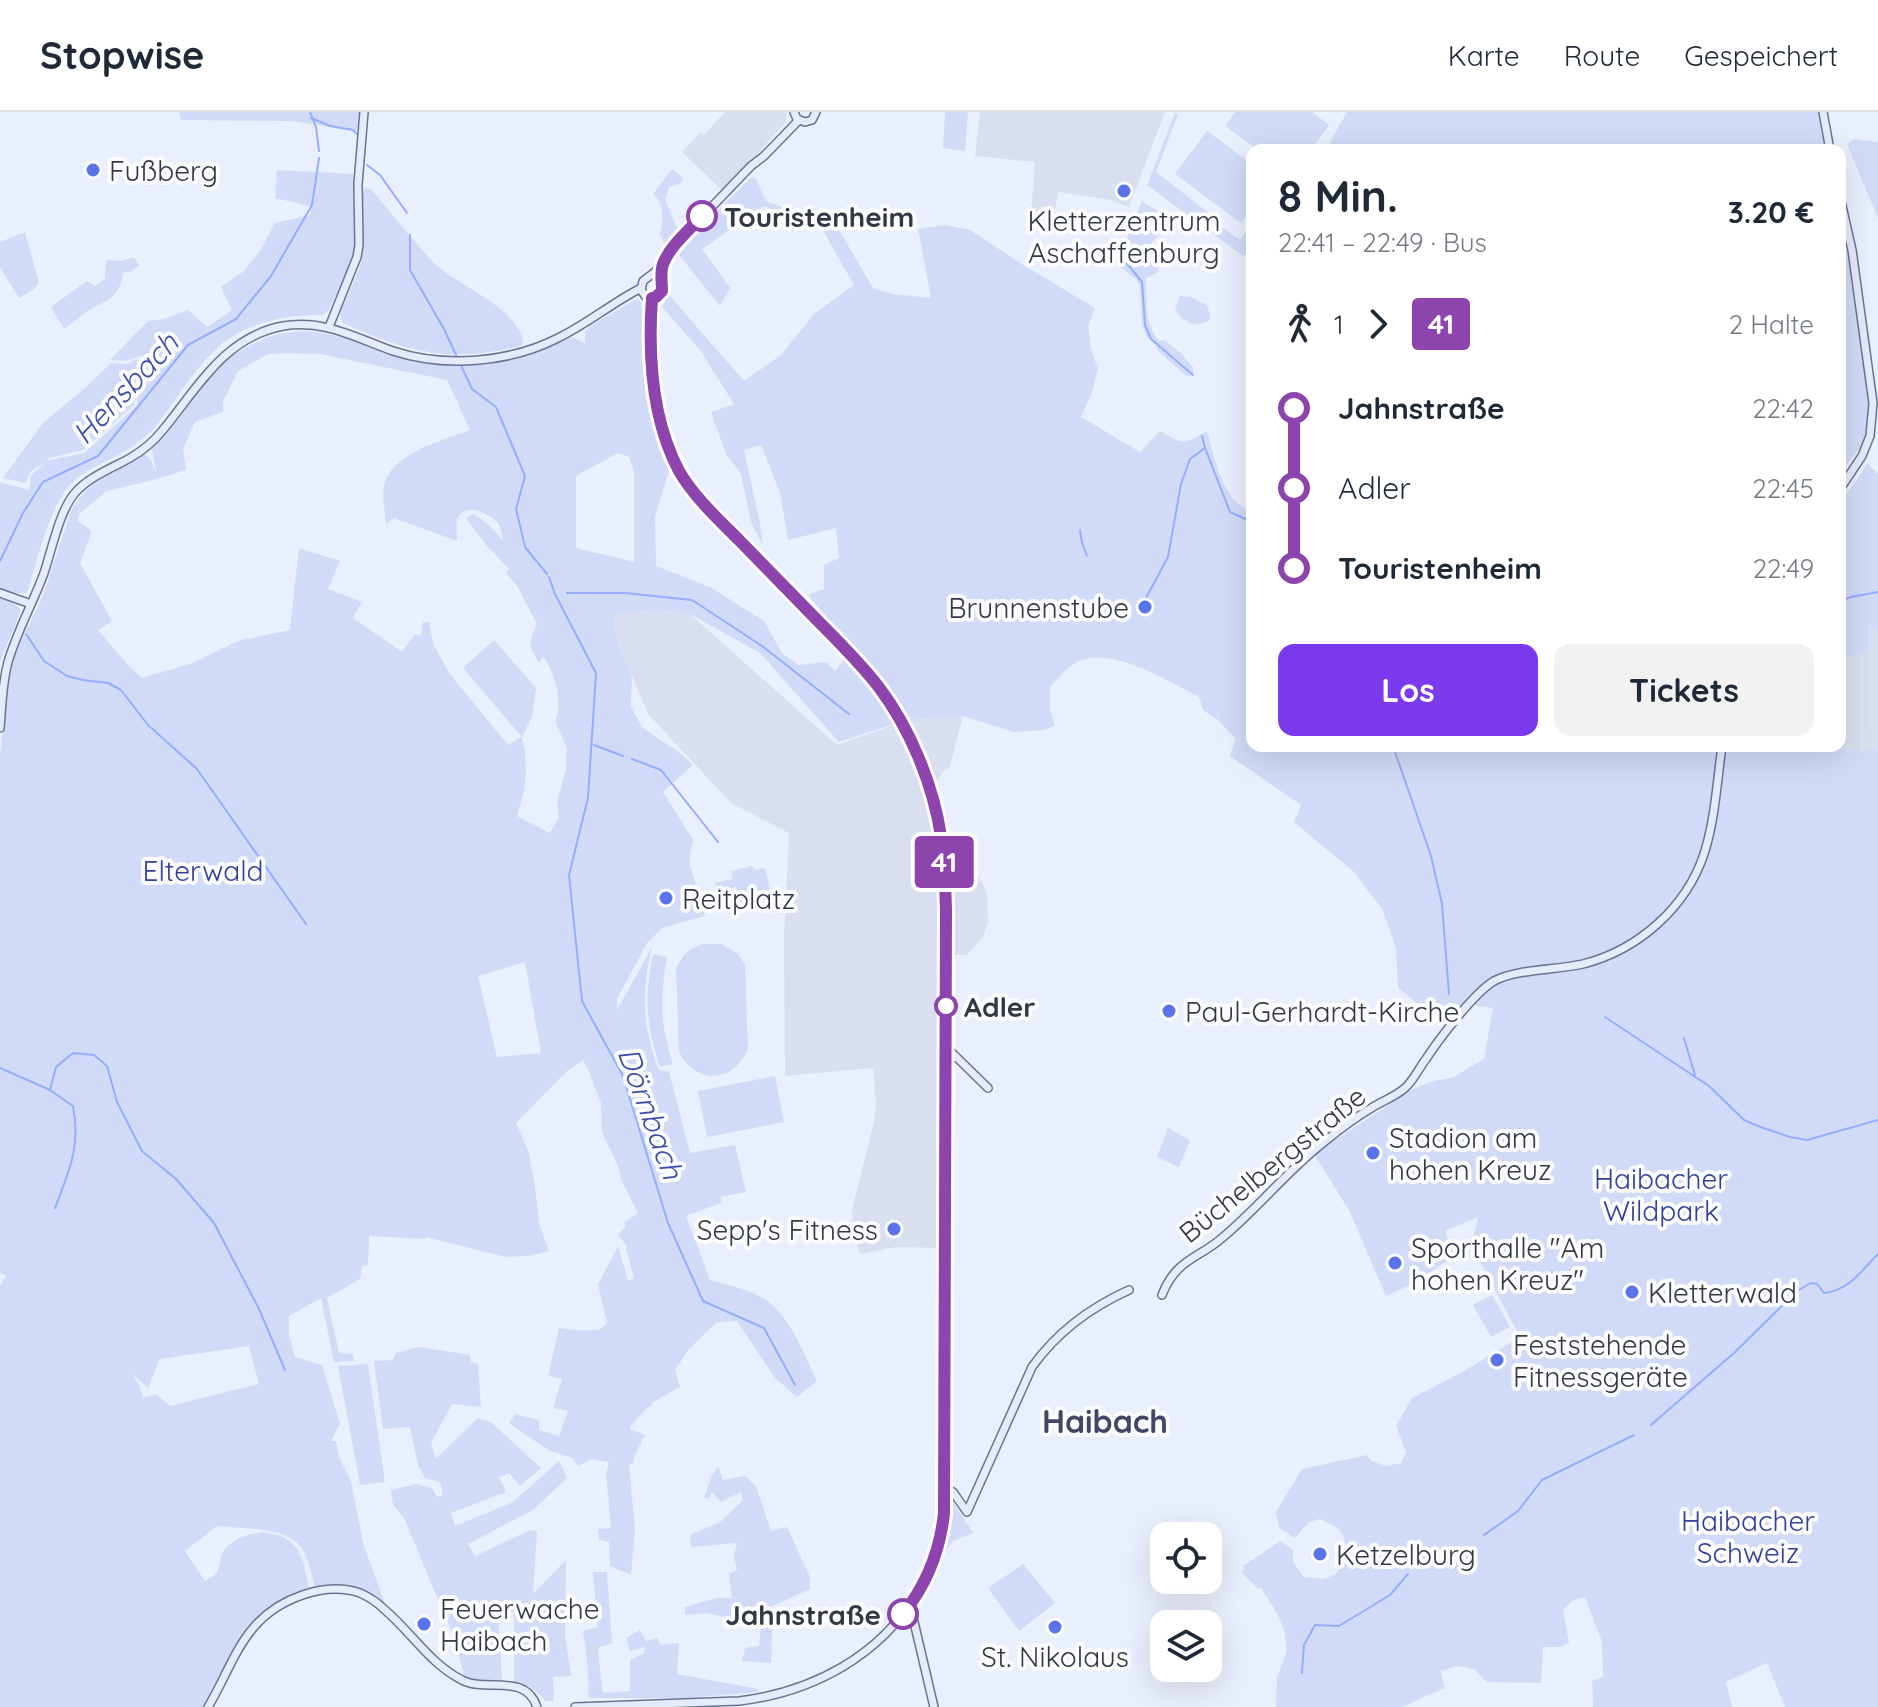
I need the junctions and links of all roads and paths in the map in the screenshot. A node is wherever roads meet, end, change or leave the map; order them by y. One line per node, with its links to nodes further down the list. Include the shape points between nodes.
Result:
1 (364, 112): 11 (street, via 359,245)
2 (816, 112): 4 (street, via 809,121)
3 (1823, 112): 5 (street)
4 (796, 116): 7 (street)
5 (1829, 144)
6 (1846, 224): 12 (street, via 1873,403 1870,436)
7 (664, 262): 8 (street); 9 (street)
8 (651, 276): 9 (street); 10 (street, via 643,281)
9 (661, 282): 10 (street, via 656,297)
10 (646, 294): 11 (street, via 631,293 557,339 473,360 394,351); 17 (street, via 652,308 659,415 680,472 702,502 878,687 924,772 943,851)
11 (329, 327): 14 (street, via 284,326 237,346 214,365 148,445 74,494)
12 (1846, 480)
13 (0, 593): 14 (street)
14 (31, 604): 15 (street, via 7,666)
15 (0, 728)
16 (1721, 752): 22 (street, Büchelbergstraße, via 1704,854 1667,914 1641,938 1608,956 1494,981 1475,997 1405,1089 1318,1147 1220,1240 1189,1259 1168,1280)
17 (945, 1046): 18 (street); 19 (street)
18 (945, 1065): 19 (street); 23 (street)
19 (964, 1066): 20 (street)
20 (988, 1088)
21 (1129, 1290): 23 (street, via 1077,1319 1032,1367 967,1512)
22 (1162, 1295)
23 (945, 1489): 24 (street, via 938,1549)
24 (910, 1605): 27 (street, via 852,1662 795,1690 739,1701); 28 (street)
25 (208, 1707): 26 (street, via 252,1628 285,1602 335,1589 375,1602 432,1660 462,1681 519,1688 531,1694)
26 (537, 1707)
27 (575, 1707)
28 (934, 1707)

